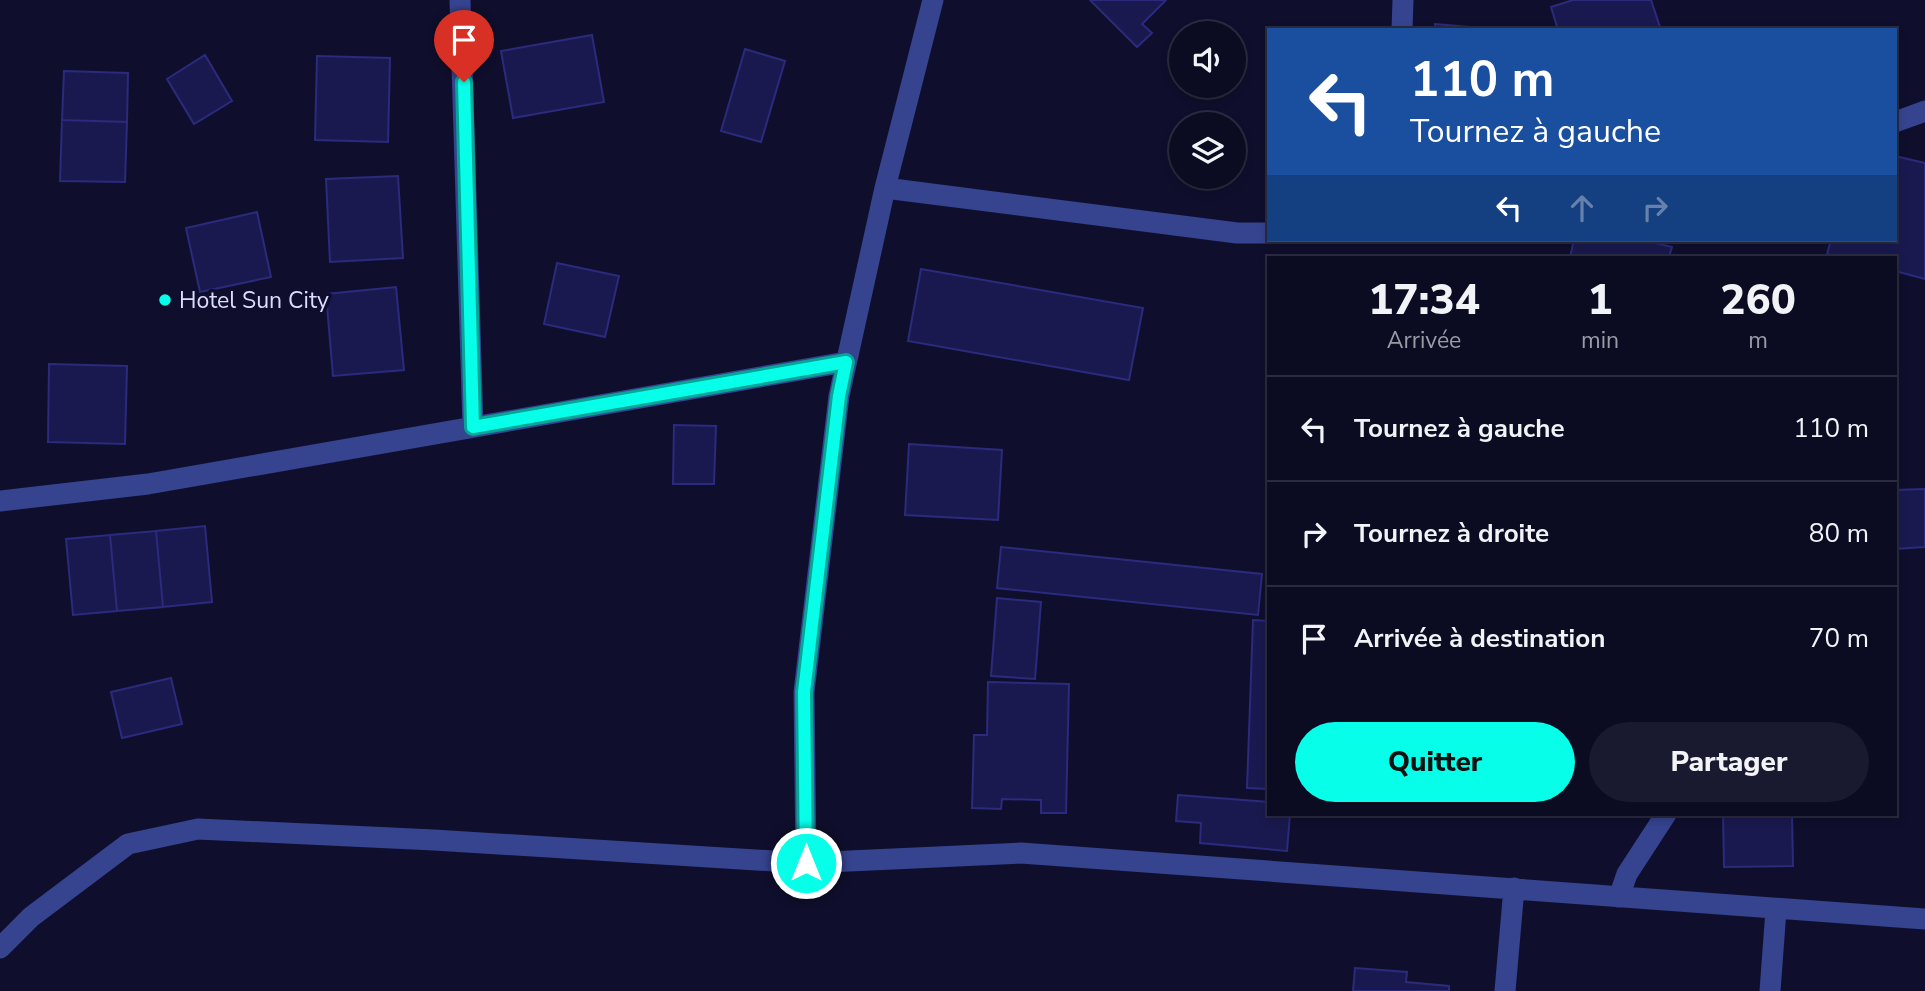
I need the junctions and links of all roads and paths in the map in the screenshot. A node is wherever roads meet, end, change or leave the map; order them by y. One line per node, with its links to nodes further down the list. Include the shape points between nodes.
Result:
1 (460, 0): 10 (street)
2 (933, 0): 7 (street)
3 (1403, 0): 4 (street)
4 (1402, 28)
5 (1925, 111): 6 (street)
6 (1897, 121)
7 (885, 188): 8 (street, via 1237,233); 9 (street)
8 (1267, 233)
9 (846, 362): 10 (street); 13 (street, via 804,692)
10 (473, 427): 11 (street, via 148,484)
11 (0, 501)
12 (1665, 816): 15 (street, via 1627,874)
13 (806, 863): 14 (street, via 1021,853); 18 (street, via 198,829 128,844 31,916)
14 (1514, 888): 15 (street); 19 (street)
15 (1619, 897): 16 (street)
16 (1776, 910): 17 (street); 20 (street)
17 (1925, 919)
18 (0, 948)
19 (1505, 991)
20 (1770, 991)

